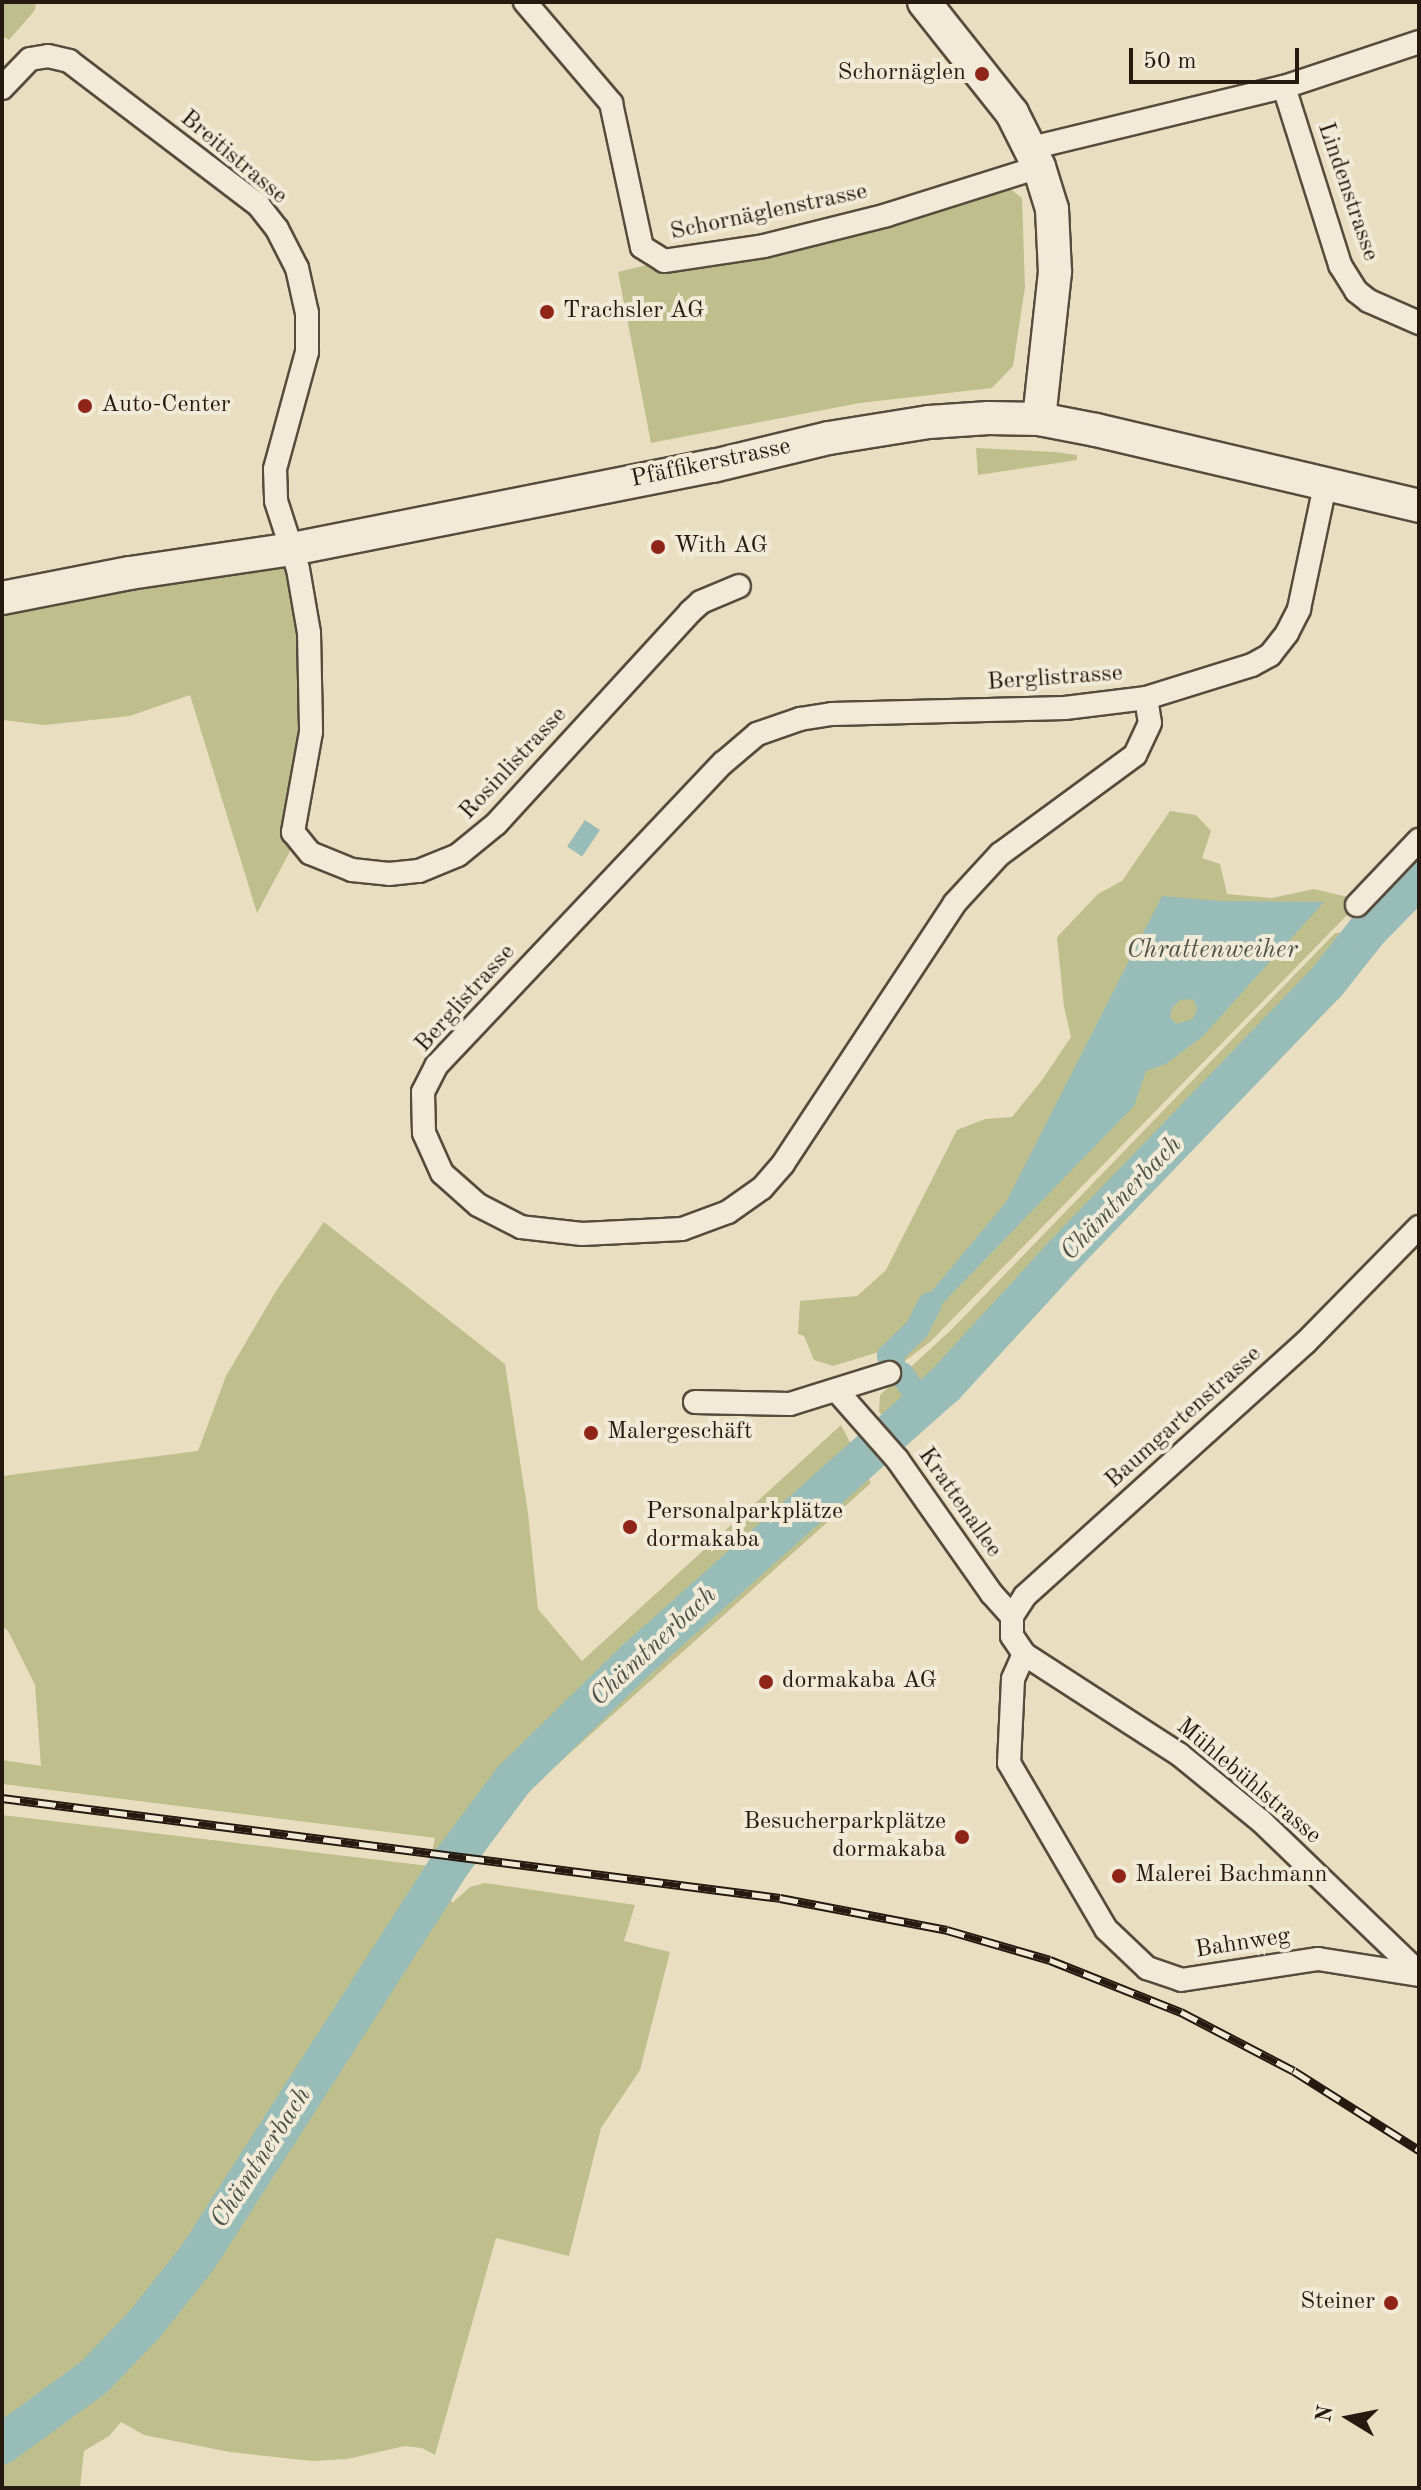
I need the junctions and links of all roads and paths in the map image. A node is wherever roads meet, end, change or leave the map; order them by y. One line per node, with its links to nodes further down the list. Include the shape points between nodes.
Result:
1 (525, 2): 6 (street, Schornäglenstrasse, via 611,103 642,247 664,261 764,246 872,219)
2 (924, 2): 6 (main road, via 1012,113)
3 (1419, 42): 4 (street, Schornäglenstrasse)
4 (1284, 87): 6 (street, Schornäglenstrasse); 7 (street, Lindenstrasse, via 1340,265 1369,301)
5 (2, 88): 11 (street, Breitistrasse, via 30,59 69,61 259,206 277,229 297,268 307,313 307,352 275,469 276,501)
6 (1035, 158): 8 (main road, via 1052,209 1055,240)
7 (1419, 323)
8 (1039, 419): 9 (main road, Pfäffikerstrasse); 11 (main road, Pfäffikerstrasse, via 929,422 829,438)
9 (1325, 486): 10 (main road, Pfäffikerstrasse); 14 (street, Berglistrasse, via 1299,609 1270,655)
10 (1419, 506)
11 (292, 549): 12 (street, Rosinlistrasse, via 306,602 313,703 293,832 310,853 334,865 373,873 432,867 482,838 690,612); 13 (main road, Pfäffikerstrasse)
12 (739, 586)
13 (2, 598)
14 (1146, 698): 14 (street, Berglistrasse, via 1065,708 832,714 757,734 723,763 437,1065 423,1092 424,1133 442,1173 478,1205 521,1227 582,1234 682,1229 728,1212 762,1188 783,1164 955,903 1000,854 1135,755 1150,723)
15 (1419, 840): 16 (street)
16 (1357, 905)
17 (1419, 1227): 21 (street, Baumgartenstrasse, via 1306,1342 1025,1596)
18 (889, 1373): 19 (street)
19 (837, 1391): 20 (street, via 790,1404); 21 (street, Krattenallee, via 897,1459)
20 (695, 1402)
21 (1012, 1616): 22 (street, via 1012,1636)
22 (1024, 1654): 23 (street, Mühlebühlstrasse, via 1210,1778); 23 (street, Bahnweg, via 1013,1679 1009,1763 1106,1929 1147,1968 1181,1980 1318,1959)
23 (1419, 1974)

